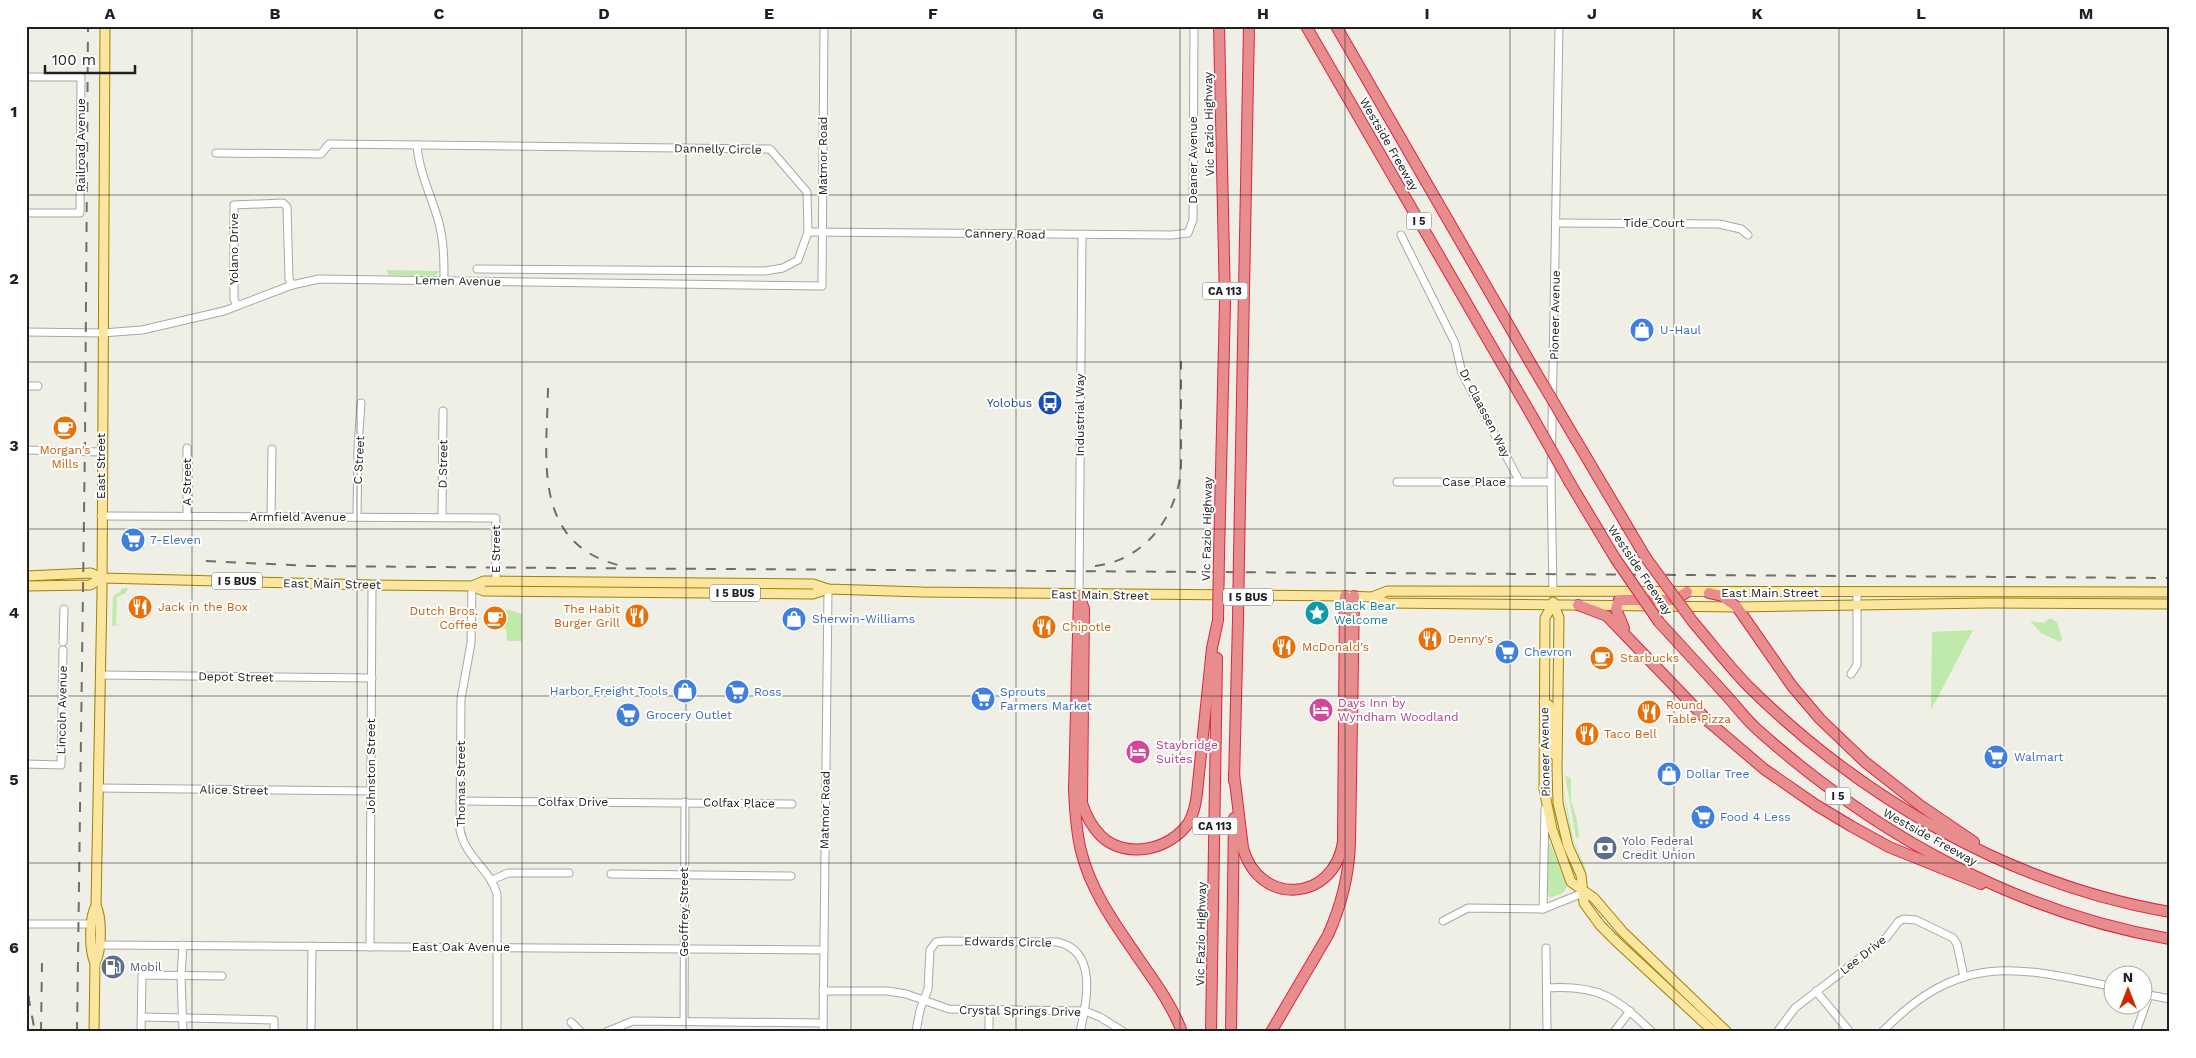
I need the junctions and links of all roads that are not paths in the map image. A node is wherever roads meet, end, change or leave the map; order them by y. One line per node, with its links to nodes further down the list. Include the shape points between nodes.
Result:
1 (105, 26): 30 (main road, East Street)
2 (824, 26): 15 (street, Matmor Road)
3 (1194, 26): 16 (street, Deaner Avenue, via 1193,220)
4 (1219, 26): 72 (highway, Vic Fazio Highway / CA 113, bridge, via 1225,303)
5 (1249, 26): 84 (highway, CA 113, bridge)
6 (1306, 26): 100 (highway, Westside Freeway / I 5, bridge, via 1570,483 1615,558 1660,622 1758,730 1844,801 1885,828 1960,868)
7 (1336, 26): 91 (highway, Westside Freeway / I 5, bridge, via 1646,558 1693,622 1750,688 1823,753 1909,813)
8 (1559, 26): 13 (street, Pioneer Avenue)
9 (26, 77): 12 (street, Railroad Avenue, via 81,77 80,213)
10 (417, 145): 11 (street, Dannelly Circle, via 329,144 321,154); 14 (street, Dannelly Circle, via 770,149 807,192); 23 (street, via 418,163 440,224)
11 (216, 153)
12 (26, 213)
13 (1557, 223): 19 (street, Tide Court, via 1718,224 1741,229); 41 (street, Pioneer Avenue)
14 (808, 232): 15 (street, Cannery Road); 22 (street, Dannelly Circle, via 798,260 783,268 766,271)
15 (822, 232): 17 (street, Cannery Road); 27 (street, Matmor Road)
16 (1188, 233): 17 (street, Cannery Road)
17 (1082, 235): 61 (street, Industrial Way)
18 (1401, 235): 40 (street, Dr Claassen Way, via 1455,343 1462,373)
19 (1748, 235)
20 (477, 269): 21 (street, Dannelly Circle)
21 (498, 269): 22 (street, Dannelly Circle); 24 (street)
22 (660, 271): 25 (street)
23 (444, 282): 24 (street, Lemen Avenue); 26 (street, Lemen Avenue, via 319,280)
24 (497, 282): 25 (street, Lemen Avenue)
25 (660, 284): 27 (street, Lemen Avenue)
26 (292, 285): 28 (street, Lemen Avenue); 28 (street, Yolano Drive, via 289,279 287,206 283,203 234,205)
27 (822, 286)
28 (236, 306): 30 (street, Lemen Avenue, via 142,330)
29 (26, 332): 30 (street, Lemen Avenue)
30 (102, 333): 38 (main road, East Street)
31 (26, 386): 32 (street)
32 (38, 386)
33 (361, 403): 45 (street, C Street)
34 (444, 411): 46 (street, D Street)
35 (187, 448): 43 (street, A Street)
36 (272, 449): 44 (street)
37 (26, 450): 38 (street)
38 (101, 452): 42 (main road, East Street)
39 (1398, 482): 40 (street, Case Place)
40 (1520, 482): 41 (street, Case Place)
41 (1552, 482): 56 (street, Pioneer Avenue)
42 (101, 516): 43 (street, Armfield Avenue); 49 (main road, East Street)
43 (187, 516): 44 (street, Armfield Avenue)
44 (271, 517): 45 (street, Armfield Avenue)
45 (357, 517): 46 (street, Armfield Avenue)
46 (442, 518): 47 (street, Armfield Avenue)
47 (496, 518): 50 (street, E Street)
48 (26, 576): 49 (main road, I 5 BUS, via 91,573)
49 (102, 578): 51 (main road, East Main Street / I 5 BUS); 52 (main road, I 5 BUS, via 90,585); 77 (main road, East Street)
50 (496, 581): 53 (main road, East Main Street / I 5 BUS); 54 (main road, East Main Street / I 5 BUS, via 813,584)
51 (372, 585): 53 (main road, East Main Street / I 5 BUS); 78 (street, Johnston Street)
52 (26, 586)
53 (472, 586): 54 (main road, East Main Street / I 5 BUS, via 484,591 813,594); 87 (street, Thomas Street, via 472,643 461,699)
54 (828, 589): 61 (main road, East Main Street / I 5 BUS); 113 (street, Matmor Road)
55 (1450, 591): 56 (main road, East Main Street / I 5 BUS); 63 (main road, East Main Street / I 5 BUS, via 1387,591); 64 (main road, via 1436,596 1421,596)
56 (1553, 591): 57 (main road, East Main Street); 65 (main road, Pioneer Avenue)
57 (1686, 592): 58 (main road, East Main Street); 68 (highway, via 1674,600 1622,599)
58 (1709, 592): 59 (main road, East Main Street); 70 (highway, via 1722,596)
59 (1858, 592): 60 (main road, East Main Street); 69 (street)
60 (2170, 592)
61 (1079, 595): 62 (main road, East Main Street / I 5 BUS); 72 (highway, via 1084,609 1082,804 1086,817 1102,837 1124,848 1140,850 1165,844 1179,834 1192,816); 151 (highway, via 1074,790 1081,851 1100,899 1168,1002)
62 (1350, 596): 63 (main road, East Main Street / I 5 BUS); 84 (highway, via 1342,842 1341,855 1333,870 1308,888 1292,890 1277,888 1255,874 1242,848); 154 (highway, via 1350,843 1347,879 1328,935)
63 (1372, 597): 64 (main road, East Main Street / I 5 BUS, via 1386,603)
64 (1414, 603): 65 (main road, East Main Street / I 5 BUS)
65 (1553, 604): 67 (main road, East Main Street / I 5 BUS); 79 (main road, Pioneer Avenue, via 1544,618); 81 (main road, Pioneer Avenue, via 1559,618)
66 (2170, 604): 69 (main road, East Main Street)
67 (1578, 605): 68 (main road, East Main Street / I 5 BUS); 73 (highway, via 1604,613)
68 (1616, 606): 70 (main road, East Main Street); 73 (highway)
69 (1857, 606): 70 (main road, East Main Street); 76 (street, via 1857,665)
70 (1738, 608): 91 (highway, via 1792,686 1820,719 1865,762 1921,806)
71 (64, 610): 74 (street)
72 (1218, 620): 152 (highway, Vic Fazio Highway / CA 113)
73 (1626, 633): 100 (highway, via 1665,678 1710,722 1764,768 1816,805 1925,863)
74 (63, 642)
75 (63, 650): 83 (street, Lincoln Avenue, via 61,765)
76 (1851, 674)
77 (100, 676): 78 (street, Depot Street); 85 (main road, East Street)
78 (372, 678): 86 (street, Johnston Street)
79 (1544, 702): 80 (main road, Pioneer Avenue); 81 (main road, via 1549,705 1550,723)
80 (1544, 725): 82 (main road, via 1549,732 1550,750); 90 (main road, Pioneer Avenue)
81 (1558, 736): 82 (main road, Pioneer Avenue)
82 (1557, 757): 97 (main road, Pioneer Avenue, via 1561,818 1568,846 1581,875)
83 (26, 764)
84 (1234, 774): 153 (highway, CA 113)
85 (98, 788): 86 (street, Alice Street); 98 (main road, East Street)
86 (371, 791): 109 (street, Johnston Street)
87 (460, 801): 88 (street, Colfax Drive); 96 (street, Thomas Street, via 460,830 465,847)
88 (685, 802): 89 (street, Colfax Place); 94 (street, Geoffrey Street)
89 (792, 804)
90 (1546, 804): 97 (main road, Pioneer Avenue, via 1558,851 1571,882); 99 (street)
91 (2000, 859): 101 (highway, Westside Freeway / I 5, via 2089,892)
92 (569, 873): 96 (street, via 508,873)
93 (611, 874): 94 (street)
94 (685, 874): 95 (street); 112 (street, Geoffrey Street)
95 (791, 876)
96 (492, 880): 110 (street, Thomas Street, via 499,903)
97 (1583, 893): 99 (street); 114 (main road, Pioneer Avenue, via 1584,903 1600,925); 121 (main road, Pioneer Avenue, via 1594,898 1623,932)
98 (96, 906): 104 (main road, East Street); 106 (main road, East Street, via 100,913)
99 (1543, 909): 102 (street, via 1468,908)
100 (2060, 911): 105 (highway, Westside Freeway / I 5)
101 (2170, 912)
102 (1443, 921)
103 (26, 924): 104 (street)
104 (92, 924): 115 (main road, East Street, via 91,956)
105 (2170, 939)
106 (99, 944): 107 (street, East Oak Avenue); 115 (main road, East Street)
107 (183, 945): 108 (street, East Oak Avenue); 116 (street)
108 (312, 946): 109 (street, East Oak Avenue); 141 (street)
109 (370, 946): 110 (street, East Oak Avenue)
110 (499, 948): 112 (street, East Oak Avenue); 142 (street, Thomas Street)
111 (1546, 948): 120 (street)
112 (684, 949): 113 (street, East Oak Avenue); 134 (street, Geoffrey Street)
113 (824, 950): 122 (street, Matmor Road)
114 (1631, 955): 121 (main road, via 1640,958 1675,990); 158 (main road, Pioneer Avenue)
115 (95, 963): 137 (main road, East Street)
116 (181, 976): 117 (street); 131 (street, via 142,975); 132 (street)
117 (222, 976)
118 (1964, 977): 119 (street, via 1995,970 2025,970); 123 (street, Lee Drive, via 1953,938 1910,918 1899,921 1886,938); 162 (street, via 1920,998)
119 (2104, 985)
120 (1547, 988): 129 (street, via 1591,990 1614,999); 155 (street)
121 (1682, 988): 159 (main road, Pioneer Avenue)
122 (823, 991): 126 (street, Crystal Springs Drive, via 888,991); 136 (street, Matmor Road)
123 (1816, 992): 160 (street, Lee Drive, via 1796,1008); 161 (street)
124 (2154, 996): 125 (street)
125 (2170, 999)
126 (924, 1000): 127 (street, Crystal Springs Drive, via 949,1009); 128 (street, Edwards Circle, via 928,990 930,950 936,942 1057,942 1068,944 1081,958 1087,984); 147 (street)
127 (989, 1010): 128 (street, Crystal Springs Drive); 148 (street)
128 (1085, 1011): 149 (street); 150 (street, Crystal Springs Drive)
129 (1630, 1011): 156 (street); 157 (street)
130 (2140, 1016): 163 (street)
131 (142, 1017): 132 (street); 138 (street)
132 (183, 1019): 139 (street); 140 (street, via 274,1020)
133 (571, 1022): 143 (street)
134 (684, 1022): 135 (street); 144 (street, via 634,1021)
135 (753, 1023): 136 (street); 145 (street)
136 (823, 1023): 146 (street, Matmor Road)
137 (94, 1032)
138 (142, 1032)
139 (183, 1032)
140 (274, 1032)
141 (311, 1032)
142 (497, 1032)
143 (581, 1032)
144 (606, 1032)
145 (752, 1032)
146 (822, 1032)
147 (916, 1032)
148 (989, 1032)
149 (1080, 1032)
150 (1124, 1032)
151 (1182, 1032)
152 (1211, 1032)
153 (1231, 1032)
154 (1271, 1032)
155 (1547, 1032)
156 (1614, 1032)
157 (1652, 1032)
158 (1714, 1032)
159 (1727, 1032)
160 (1777, 1032)
161 (1850, 1032)
162 (1882, 1032)
163 (2136, 1032)

